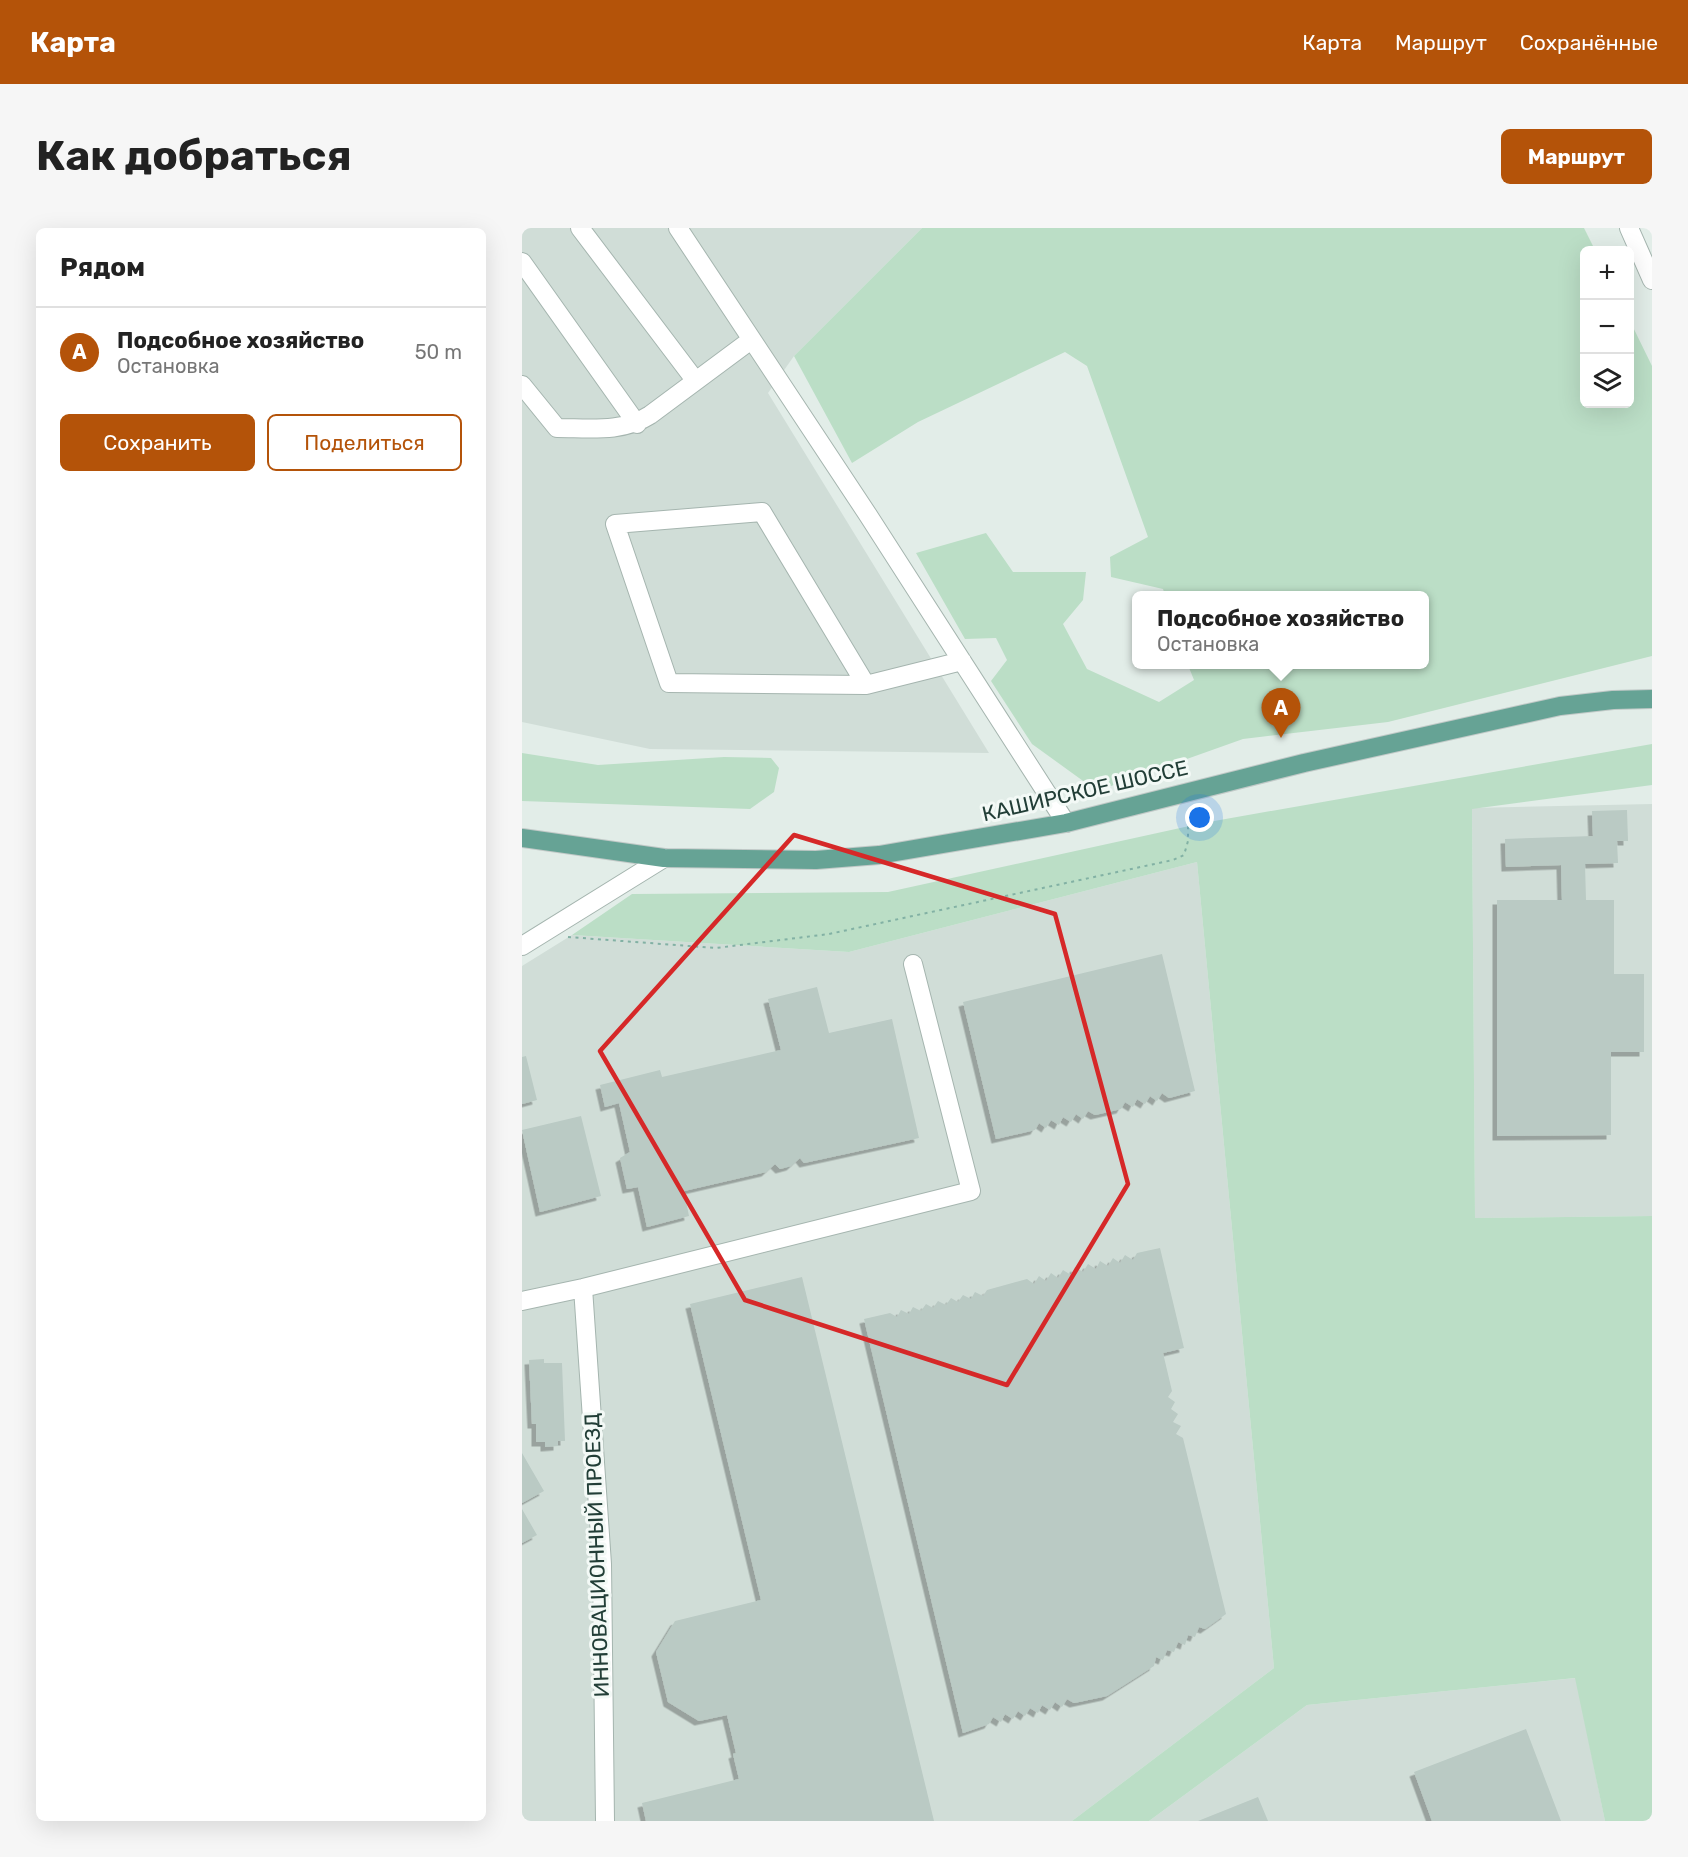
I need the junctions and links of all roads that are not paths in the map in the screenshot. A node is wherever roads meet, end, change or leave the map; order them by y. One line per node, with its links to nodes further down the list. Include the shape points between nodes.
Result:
1 (580, 228): 7 (street)
2 (678, 228): 6 (street)
3 (1629, 228): 5 (street)
4 (522, 262): 9 (street)
5 (1652, 280)
6 (751, 340): 7 (street); 10 (street)
7 (695, 380): 9 (street)
8 (522, 385): 9 (street, via 557,428 624,428)
9 (637, 424)
10 (962, 661): 11 (street); 13 (street)
11 (866, 685): 11 (street, via 669,683 615,524 762,512)
12 (1652, 699): 13 (main road, КАШИРСКОЕ ШОССЕ, via 1560,706 1304,763)
13 (1066, 823): 15 (main road, КАШИРСКОЕ ШОССЕ, via 879,855 816,860)
14 (522, 838): 15 (main road, КАШИРСКОЕ ШОССЕ)
15 (664, 858): 16 (street)
16 (522, 946)
17 (913, 964): 18 (street, via 971,1191)
18 (583, 1288): 19 (street); 20 (street, ИННОВАЦИОННЫЙ ПРОЕЗД, via 602,1564)
19 (522, 1300)
20 (605, 1821)

